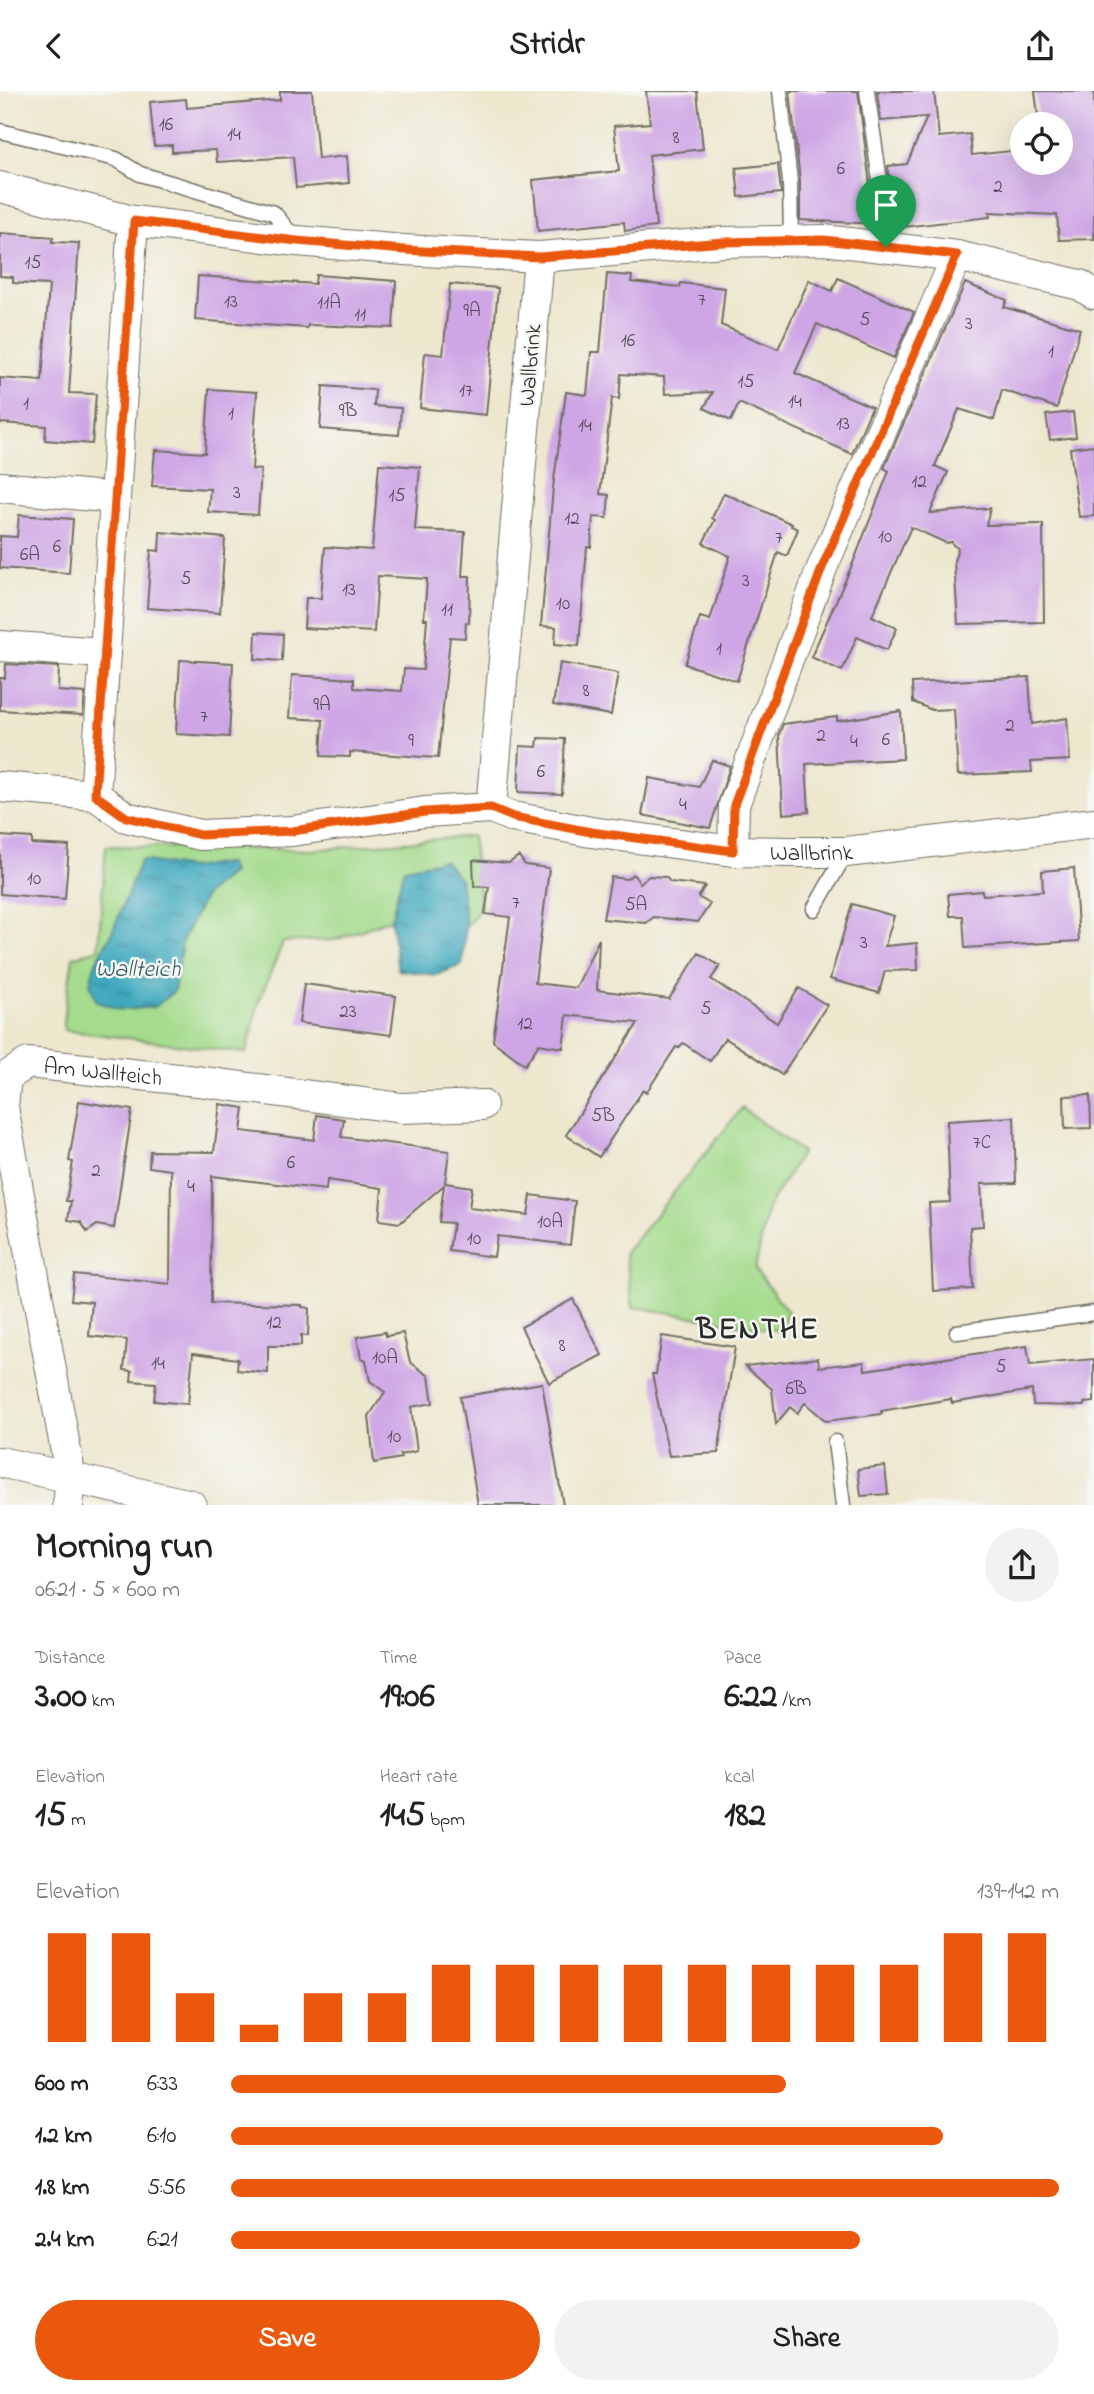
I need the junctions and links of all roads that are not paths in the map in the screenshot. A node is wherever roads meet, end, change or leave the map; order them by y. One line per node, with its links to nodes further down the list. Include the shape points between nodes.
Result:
1 (780, 91): 7 (lane)
2 (867, 91): 8 (lane)
3 (0, 131): 6 (lane, via 116,159 140,174 274,213)
4 (0, 187): 5 (street)
5 (134, 221): 6 (street); 13 (street)
6 (297, 241): 10 (street)
7 (791, 241): 8 (street); 10 (street)
8 (886, 247): 9 (street)
9 (957, 255): 11 (street); 20 (street, via 822,568 734,805)
10 (539, 257): 18 (street, Wallbrink)
11 (1089, 289)
12 (0, 487): 13 (street)
13 (115, 498): 15 (street)
14 (0, 646): 15 (street)
15 (105, 653): 17 (street)
16 (0, 786): 17 (street)
17 (95, 795): 18 (street, Wallbrink, via 126,817 200,835 292,831 425,812)
18 (491, 808): 20 (street, Wallbrink, via 513,817 591,832)
19 (1094, 823): 21 (street, Wallbrink)
20 (733, 851): 21 (street, Wallbrink)
21 (846, 852): 22 (lane)
22 (814, 909)
23 (482, 1105): 28 (street, Am Wallteich, via 402,1108 27,1063 6,1077 3,1107)
24 (1094, 1313): 25 (lane)
25 (957, 1332)
26 (835, 1442): 30 (lane)
27 (0, 1462): 28 (street)
28 (69, 1492): 29 (street)
29 (191, 1505)
30 (843, 1505)

